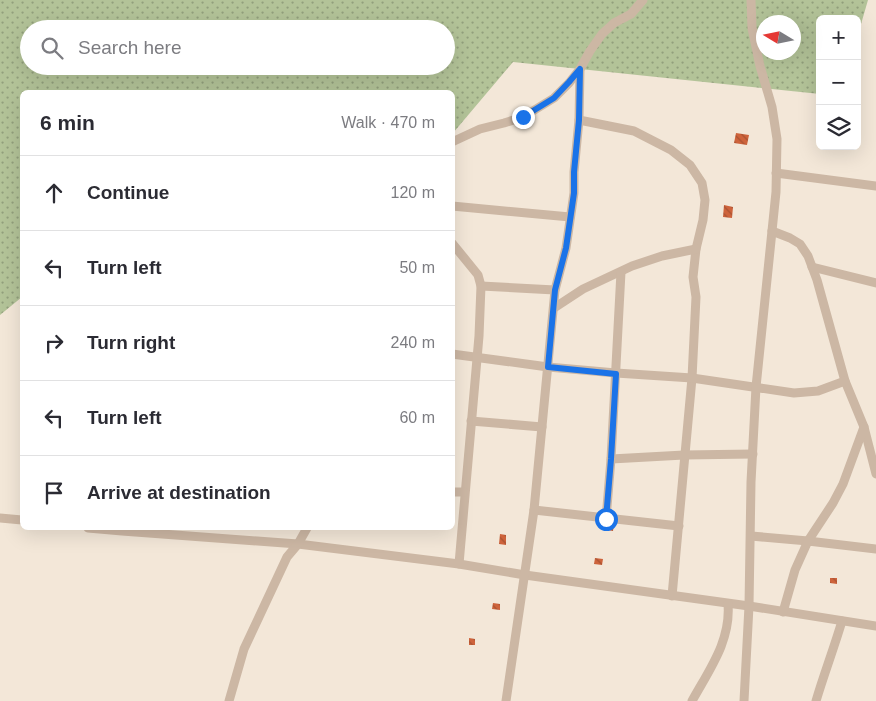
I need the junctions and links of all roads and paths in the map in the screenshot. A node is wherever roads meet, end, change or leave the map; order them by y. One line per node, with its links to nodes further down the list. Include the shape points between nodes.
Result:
1 (643, 0): 3 (street, via 631,14 602,34)
2 (751, 0): 6 (street, via 752,28 777,139)
3 (580, 69): 4 (street); 5 (street, via 554,98 523,117 480,129)
4 (579, 120): 9 (street); 12 (street, via 634,131 671,150 690,165 702,183 705,200)
5 (455, 141)
6 (776, 173): 7 (street); 10 (street)
7 (876, 186)
8 (455, 206): 9 (street)
9 (570, 218): 17 (street)
10 (772, 231): 13 (street, via 800,244); 25 (street)
11 (455, 247): 16 (street, via 478,275)
12 (696, 249): 14 (street, via 662,256); 23 (street, via 692,277 696,297)
13 (812, 268): 15 (street); 24 (street)
14 (620, 272): 18 (street, via 583,289); 22 (street)
15 (876, 283)
16 (481, 286): 17 (street); 20 (street)
17 (555, 290): 18 (street)
18 (554, 308): 21 (street)
19 (455, 354): 20 (street)
20 (477, 357): 21 (street); 26 (street)
21 (548, 367): 22 (street); 27 (street)
22 (616, 374): 23 (street); 31 (street)
23 (692, 378): 25 (street); 30 (street)
24 (845, 381): 25 (street, via 818,391 794,392); 28 (street)
25 (756, 387): 29 (street)
26 (471, 422): 27 (street); 34 (street)
27 (542, 427): 35 (street)
28 (864, 427): 32 (street); 43 (street, via 834,503)
29 (753, 454): 30 (street); 42 (street)
30 (684, 455): 31 (street); 39 (street)
31 (611, 459): 37 (street)
32 (876, 474)
33 (455, 492): 34 (street)
34 (464, 492): 46 (street)
35 (534, 510): 37 (street); 47 (street)
36 (0, 518): 38 (street)
37 (606, 519): 39 (street)
38 (20, 520)
39 (679, 526): 48 (street)
40 (111, 530): 44 (street)
41 (305, 530): 44 (street)
42 (751, 536): 43 (street); 50 (street)
43 (808, 541): 45 (street); 51 (street, via 795,570)
44 (298, 544): 46 (street); 54 (street, via 287,557 244,649)
45 (876, 549)
46 (458, 564): 47 (street)
47 (525, 575): 48 (street); 55 (street)
48 (672, 596): 49 (street)
49 (728, 604): 50 (street); 56 (street, via 727,627 718,656)
50 (748, 606): 51 (street); 57 (street)
51 (783, 612): 52 (street)
52 (842, 621): 53 (street); 58 (street)
53 (876, 626)
54 (229, 701)
55 (506, 701)
56 (692, 701)
57 (744, 701)
58 (816, 701)

